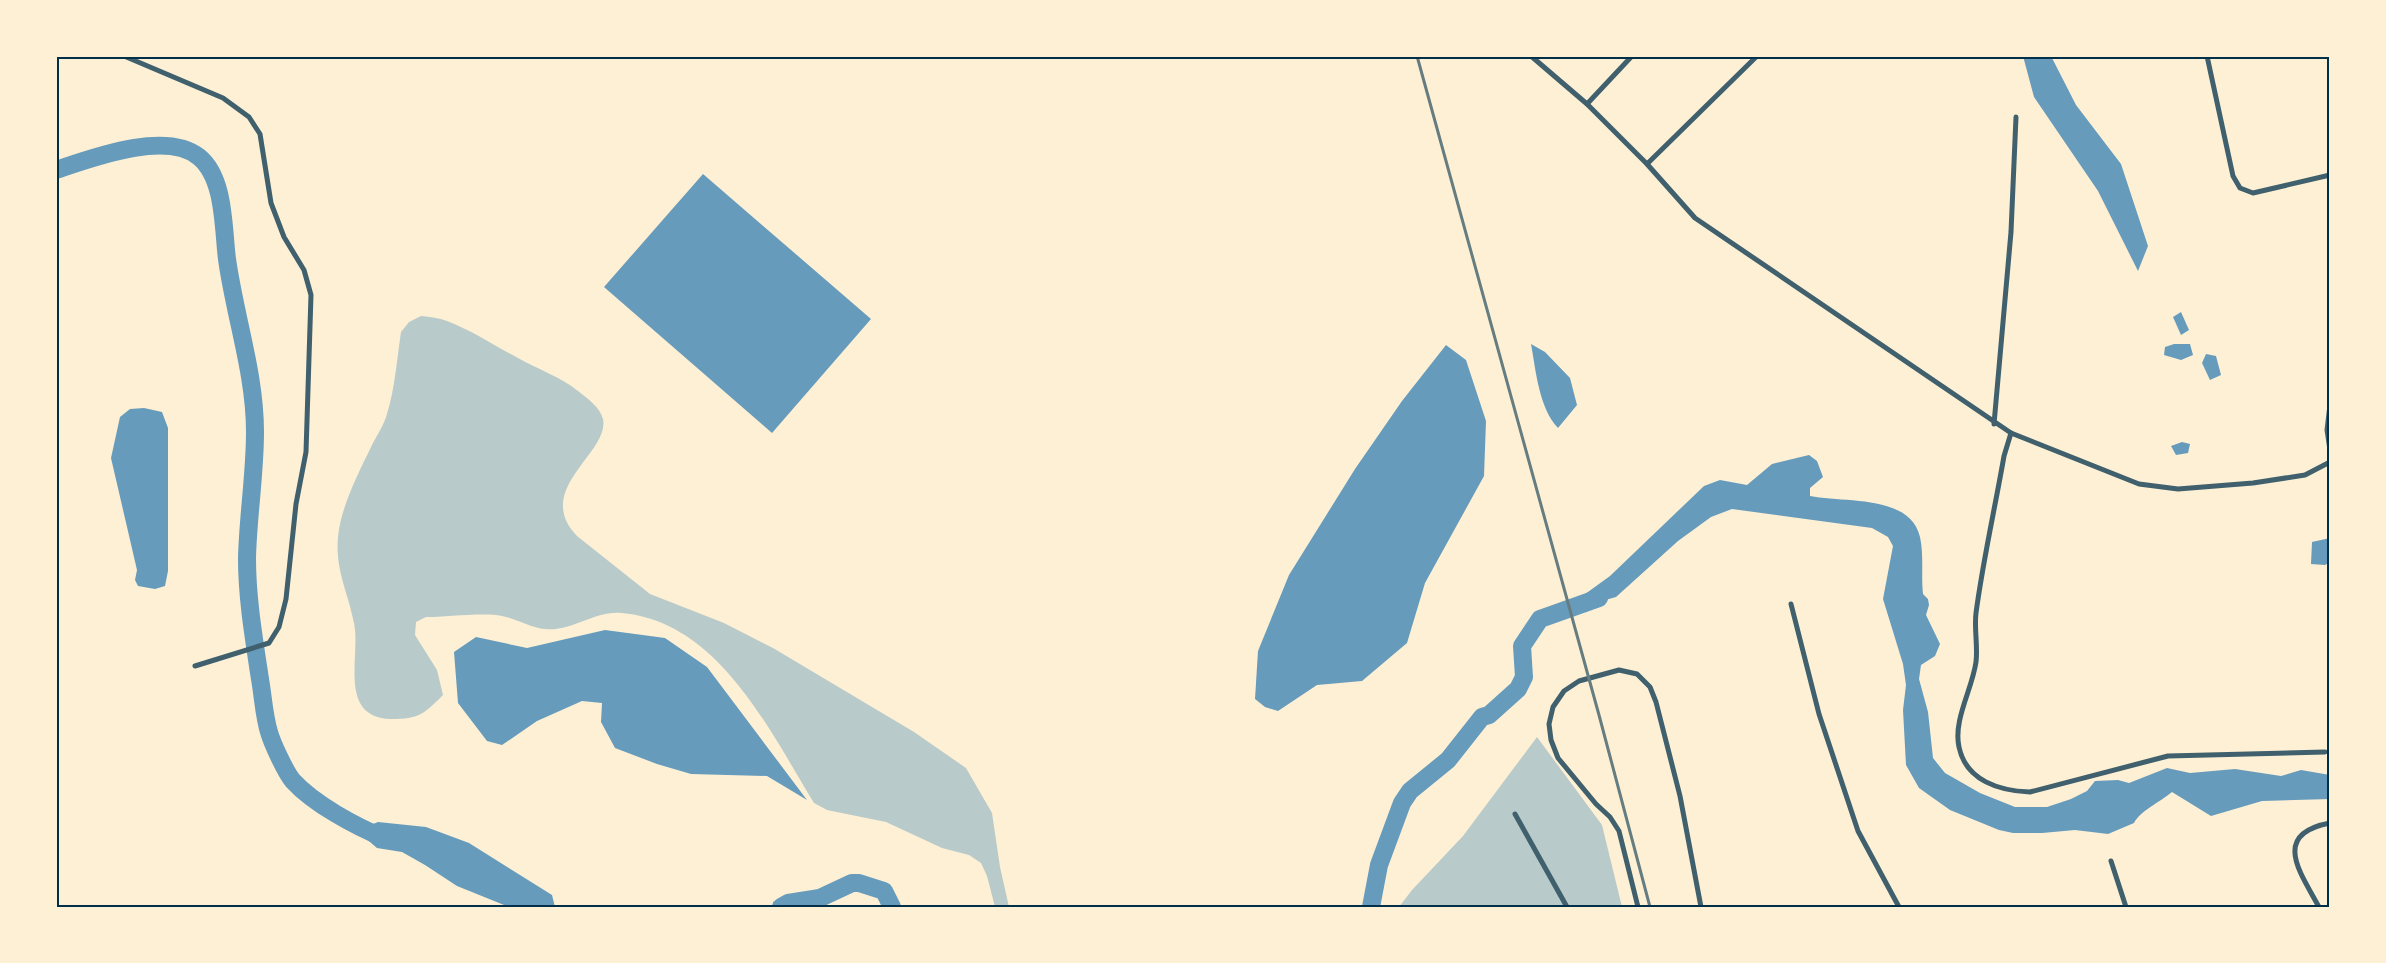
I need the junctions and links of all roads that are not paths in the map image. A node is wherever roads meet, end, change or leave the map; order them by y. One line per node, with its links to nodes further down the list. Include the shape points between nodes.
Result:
1 (124, 56): 16 (street, via 224,98 249,117 260,134 272,203 284,237 304,270 311,295 306,452 296,504 286,599 279,627 269,643)
2 (1532, 56): 6 (street)
3 (1632, 56): 6 (street)
4 (1757, 56): 8 (street)
5 (2207, 56): 9 (street, via 2233,176 2240,188 2253,193)
6 (1587, 104): 8 (street)
7 (2016, 117): 11 (street, via 2011,232)
8 (1647, 164): 11 (street, via 1695,218)
9 (2330, 175)
10 (2330, 405): 13 (street, via 2327,430)
11 (1994, 424): 12 (street)
12 (2011, 433): 14 (street, via 2139,484 2178,489 2305,475); 17 (street, via 2004,456 1976,614 1976,662 1959,723 1959,746 1965,763 1984,783 2008,792 2030,792 2168,756)
13 (2330, 450)
14 (2330, 462)
15 (1791, 604): 24 (street, via 1819,714 1858,831)
16 (195, 666)
17 (2326, 752)
18 (1515, 814): 21 (street)
19 (2330, 823): 26 (street, via 2305,830 2298,837 2295,852 2298,867)
20 (2112, 861): 25 (street)
21 (1567, 907)
22 (1638, 907): 23 (street, via 1619,831 1558,758 1549,724 1553,707 1564,691 1579,681 1619,670 1637,674 1650,687 1656,702 1680,796)
23 (1701, 907)
24 (1899, 907)
25 (2126, 907)
26 (2319, 907)

